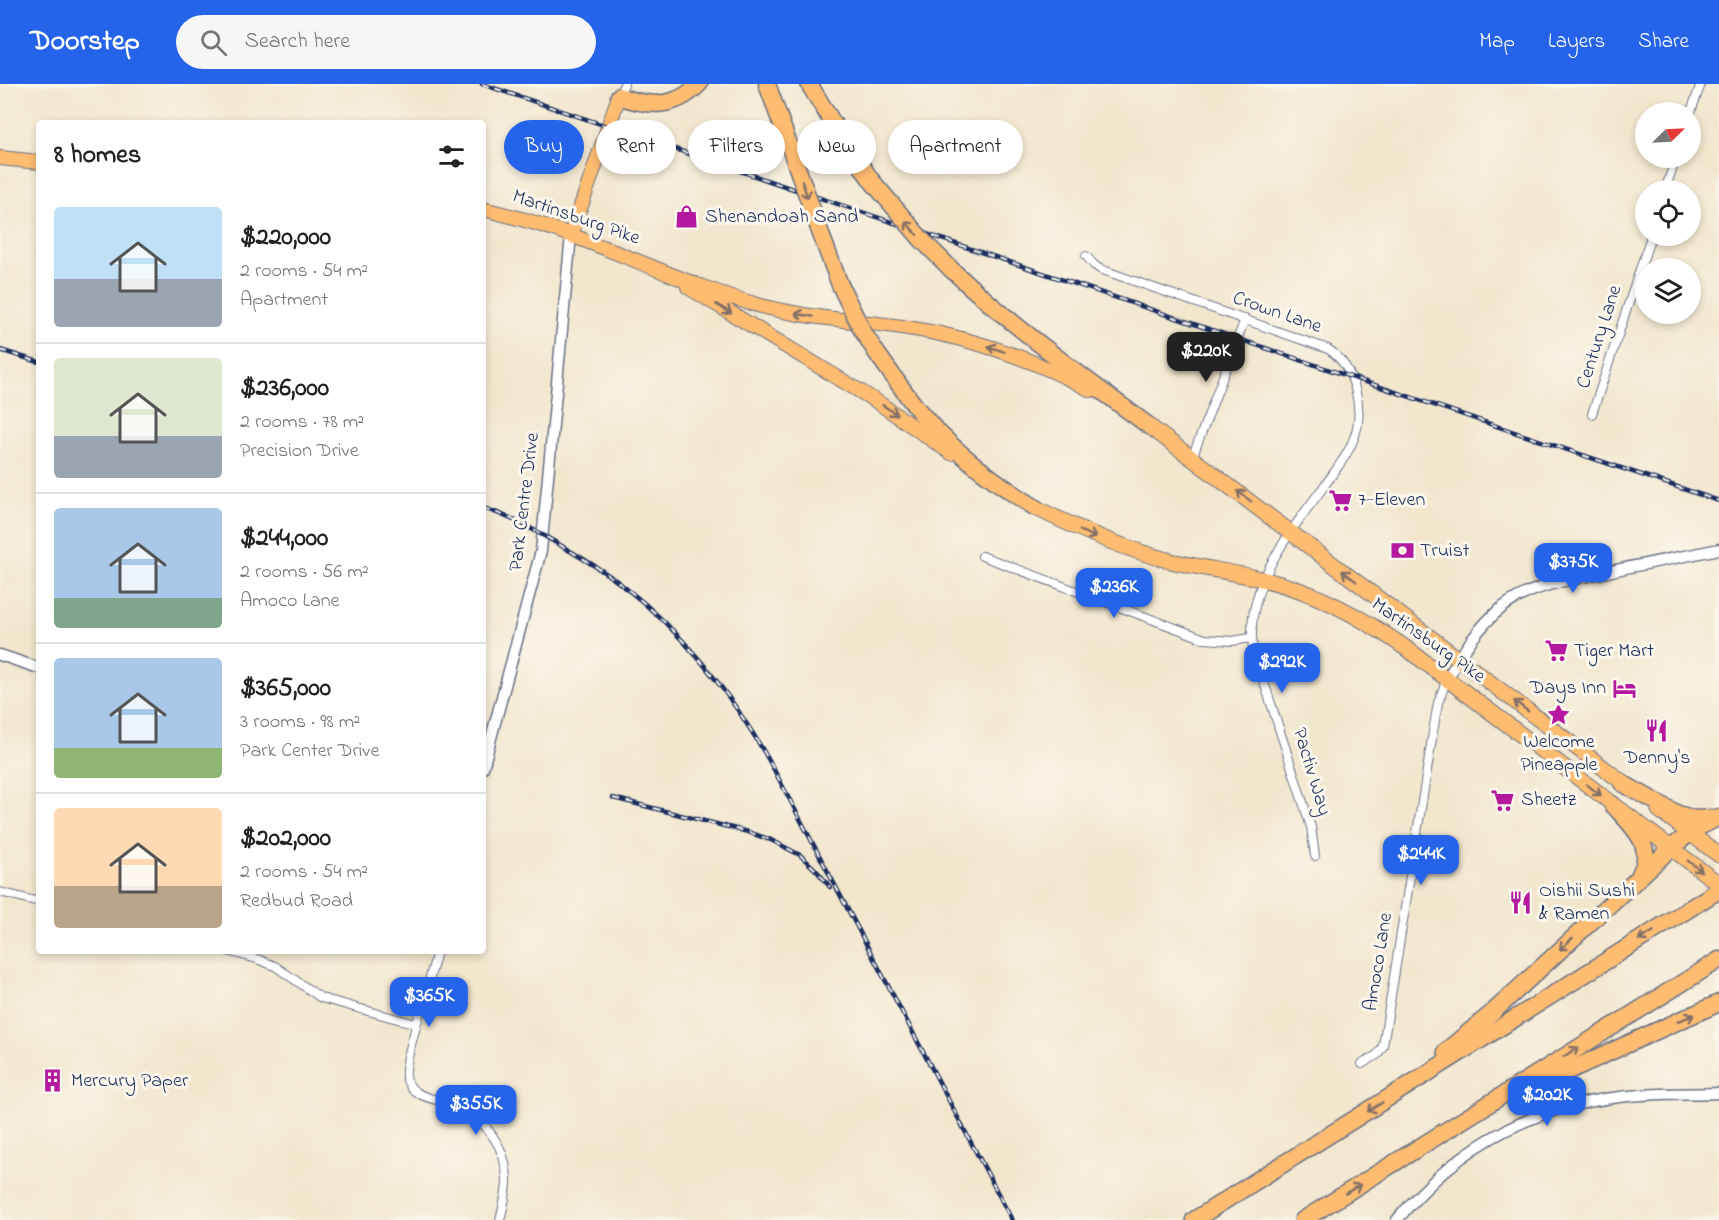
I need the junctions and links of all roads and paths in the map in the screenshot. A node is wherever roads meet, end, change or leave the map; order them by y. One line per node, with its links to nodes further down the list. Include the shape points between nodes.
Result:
1 (699, 84): 5 (highway, via 684,96 665,103 646,104)
2 (767, 84): 18 (highway, one-way to 18, bridge, via 840,285 862,330 920,412 942,435 993,479)
3 (809, 84): 16 (highway, one-way to 3, bridge, via 978,294 915,233 871,180)
4 (1701, 84): 6 (street)
5 (621, 90): 10 (main road)
6 (1694, 102)
7 (0, 158): 8 (main road)
8 (36, 162)
9 (486, 210): 10 (main road, Martinsburg Pike)
10 (571, 235): 13 (main road, Martinsburg Pike); 28 (street, Park Centre Drive, via 541,551)
11 (1647, 246): 15 (street, Century Lane)
12 (1086, 256): 14 (street, Crown Lane, via 1100,269)
13 (655, 269): 16 (main road, one-way to 13, via 1064,375 998,349 927,331 776,309); 18 (main road, one-way to 18, via 876,401 1007,494)
14 (1245, 319): 17 (street); 19 (street, Crown Lane, via 1328,349 1345,366 1356,392 1358,422 1352,443)
15 (1592, 414)
16 (1149, 426): 17 (highway, Martinsburg Pike)
17 (1192, 458): 19 (highway, Martinsburg Pike, one-way to 17)
18 (1036, 508): 22 (highway, Martinsburg Pike, one-way to 22, via 1119,546)
19 (1291, 531): 22 (street, Pactiv Way); 25 (highway, Martinsburg Pike, one-way to 19)
20 (1719, 549): 25 (street, via 1527,592 1491,617)
21 (982, 556): 23 (street, via 1204,639)
22 (1263, 580): 23 (street, Pactiv Way); 27 (highway, Martinsburg Pike, via 1314,596 1364,620)
23 (1251, 638): 35 (street, Pactiv Way, via 1311,828)
24 (0, 655): 26 (street)
25 (1459, 659): 27 (street); 29 (highway, Martinsburg Pike, one-way to 25)
26 (36, 667)
27 (1447, 679): 30 (highway, Martinsburg Pike, one-way to 30); 46 (street, Amoco Lane, via 1438,702 1383,1046)
28 (486, 757)
29 (1622, 783): 31 (highway, via 1688,818); 32 (highway, Martinsburg Pike)
30 (1612, 804): 33 (highway, Martinsburg Pike); 36 (highway, via 1643,840 1644,867)
31 (1719, 816): 32 (highway)
32 (1690, 833): 33 (highway); 34 (highway, Martinsburg Pike)
33 (1671, 848): 36 (highway); 37 (highway, Martinsburg Pike, one-way to 37)
34 (1719, 855)
35 (1314, 856)
36 (1636, 879): 47 (highway, one-way to 47)
37 (1719, 884)
38 (1719, 890): 47 (highway, one-way to 47)
39 (0, 892): 40 (street)
40 (36, 901)
41 (238, 954): 45 (street, via 275,966 321,998)
42 (436, 954): 45 (street)
43 (1719, 960): 49 (highway, one-way to 43)
44 (1719, 1004): 49 (highway, one-way to 44, via 1518,1094)
45 (416, 1024): 50 (street, via 406,1067 408,1082 423,1096 473,1115 496,1140 506,1171)
46 (1362, 1064)
47 (1410, 1084): 51 (highway, one-way to 51)
48 (1719, 1093): 53 (street, via 1615,1097 1539,1115 1502,1131 1462,1157 1429,1184)
49 (1444, 1132): 52 (highway, one-way to 49)
50 (500, 1220)
51 (1194, 1220)
52 (1303, 1220)
53 (1397, 1220)

